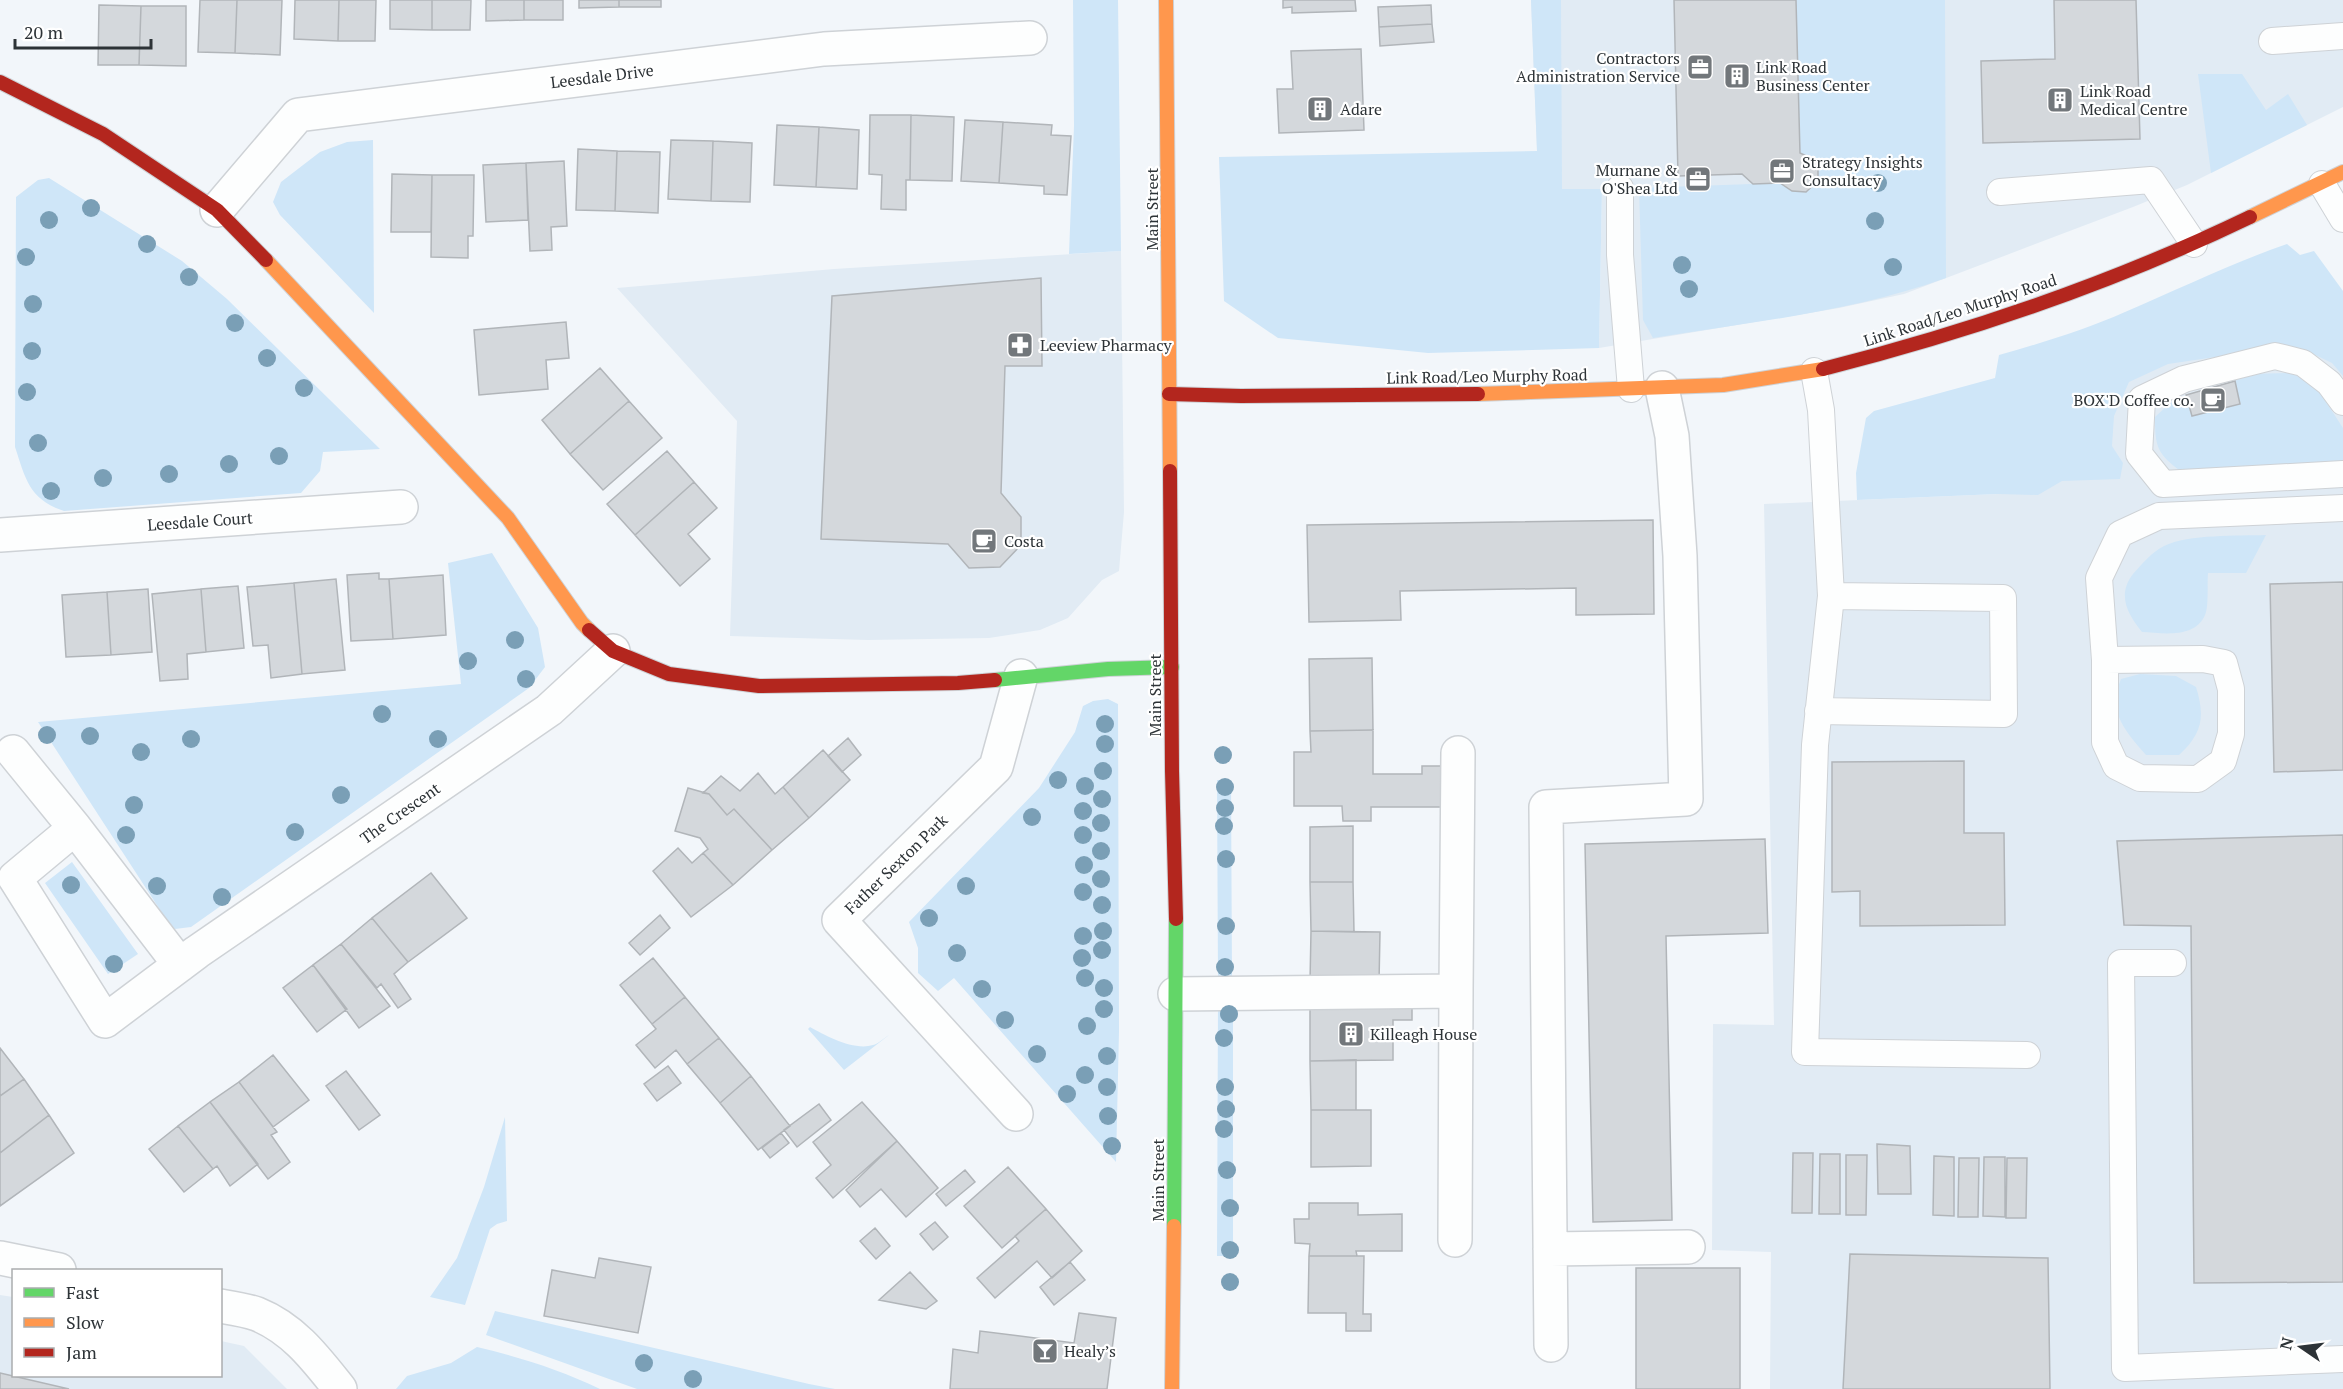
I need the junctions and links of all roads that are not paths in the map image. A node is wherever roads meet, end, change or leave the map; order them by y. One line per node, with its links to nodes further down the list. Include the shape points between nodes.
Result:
1 (1166, 0): 14 (street, Main Street)
2 (2343, 36): 4 (lane)
3 (1030, 38): 9 (street, Leesdale Drive, via 824,49 298,115)
4 (2272, 41)
5 (0, 82): 9 (street, via 103,134)
6 (2332, 178): 10 (lane); 11 (street, Link Road/Leo Murphy Road)
7 (1620, 188): 13 (lane, via 1620,255)
8 (2000, 192): 11 (lane, via 2151,180)
9 (217, 210): 21 (street, via 508,518 582,623)
10 (2343, 219)
11 (2194, 244): 12 (street, Link Road/Leo Murphy Road, via 2013,313 1909,347)
12 (1814, 371): 13 (street, Link Road/Leo Murphy Road, via 1723,385); 20 (lane, via 1821,410)
13 (1646, 388): 14 (street, Link Road/Leo Murphy Road, via 1438,395); 37 (street, via 1672,436 1680,556 1686,799 1545,807)
14 (1169, 394): 23 (street, Main Street)
15 (2343, 402): 16 (lane, via 2329,383 2303,363 2275,356 2218,370 2184,379 2142,399 2139,454 2163,484)
16 (2343, 474)
17 (400, 507): 19 (street, Leesdale Court)
18 (2343, 508): 22 (lane, via 2159,516 2120,534 2099,578)
19 (0, 535)
20 (1831, 596): 25 (lane); 25 (lane, via 2003,598 2004,714)
21 (613, 651): 24 (street, via 669,674 759,686 958,683); 30 (street, The Crescent, via 549,710)
22 (2105, 660): 22 (lane, via 2203,659 2223,663 2231,689 2231,735 2223,761 2198,779 2140,778 2116,766 2105,742)
23 (1172, 667): 24 (street); 32 (street, Main Street)
24 (1021, 676): 34 (street, Father Sexton Park, via 996,767 839,920)
25 (1818, 711): 33 (lane, via 1805,1052)
26 (13, 752): 28 (street)
27 (1458, 753): 31 (street)
28 (75, 828): 30 (street); 30 (street, The Crescent, via 15,878 105,1021)
29 (2173, 963): 42 (lane, via 2121,963 2125,1368)
30 (180, 965)
31 (1456, 991): 32 (street); 35 (street)
32 (1175, 994): 44 (street, Main Street)
33 (2027, 1055)
34 (1016, 1114)
35 (1455, 1240)
36 (1689, 1247): 37 (street)
37 (1550, 1249): 41 (street)
38 (0, 1258): 39 (street)
39 (53, 1269)
40 (222, 1306): 43 (street, via 256,1314 285,1329)
41 (1551, 1345)
42 (2343, 1359)
43 (340, 1389)
44 (1172, 1389)

